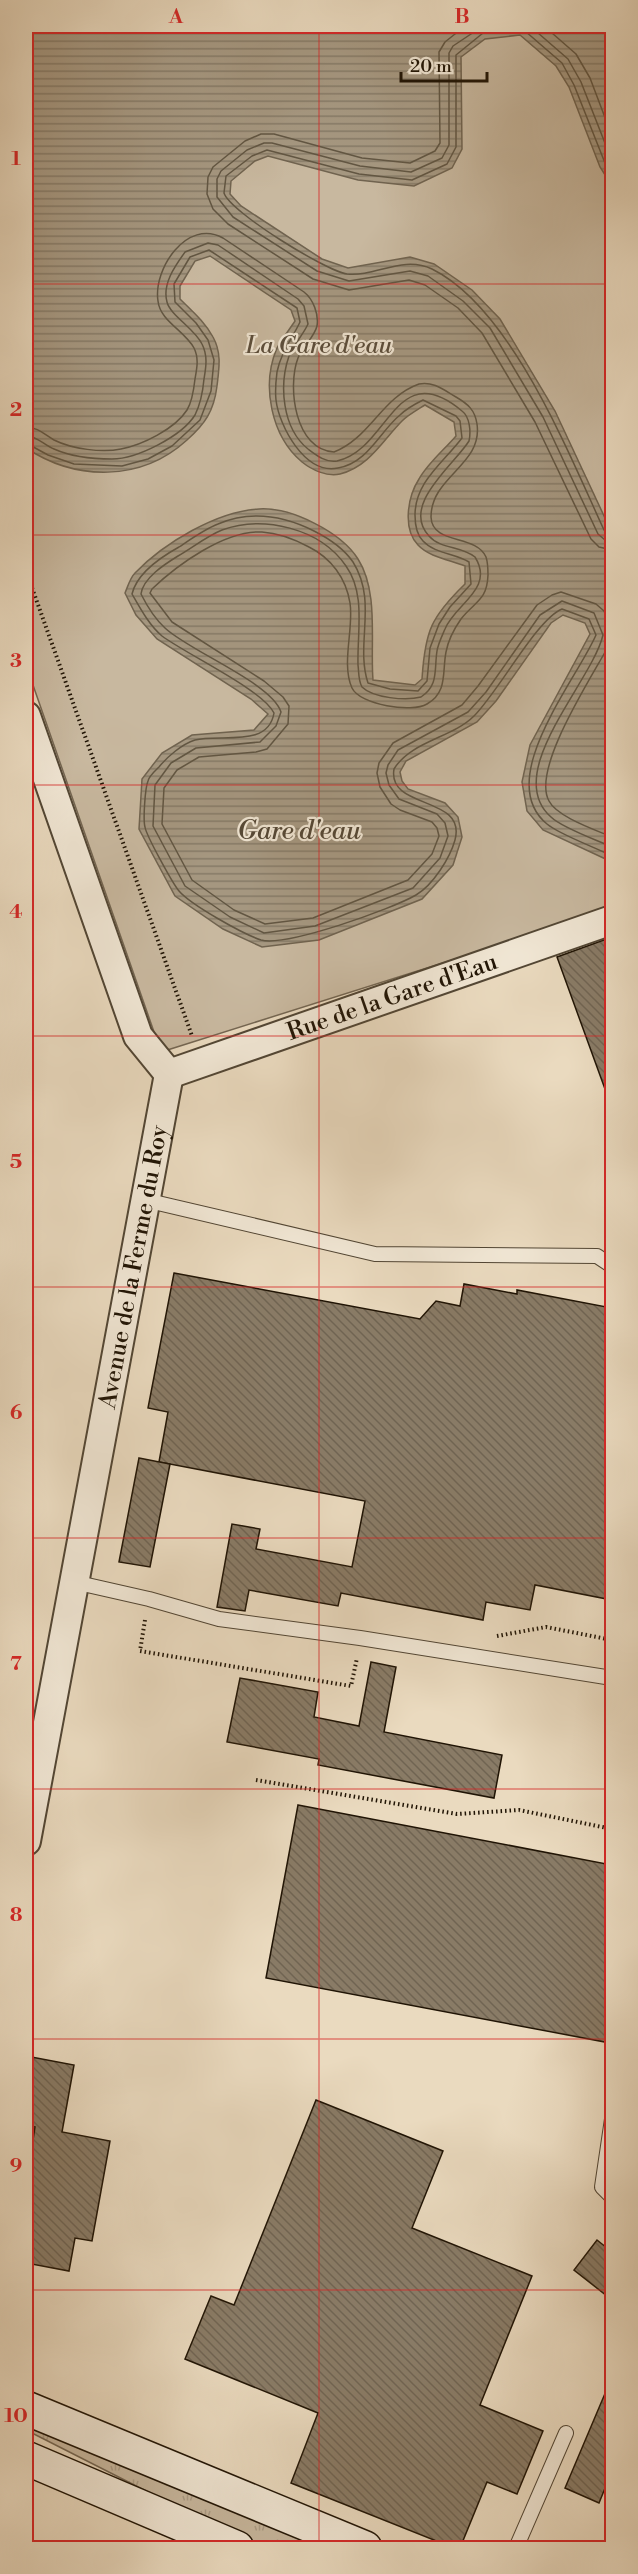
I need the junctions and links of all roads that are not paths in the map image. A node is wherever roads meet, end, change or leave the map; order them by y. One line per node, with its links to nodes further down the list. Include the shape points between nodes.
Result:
1 (26, 716): 3 (street, via 138,1036)
2 (612, 920): 3 (street, Rue de la Gare d'Eau)
3 (169, 1074): 4 (street, Avenue de la Ferme du Roy)
4 (145, 1200): 5 (lane, via 375,1254 597,1256); 6 (street, Avenue de la Ferme du Roy)
5 (612, 1266)
6 (74, 1582): 7 (lane, via 219,1619); 8 (street, Avenue de la Ferme du Roy)
7 (612, 1678)
8 (26, 1841)
9 (612, 2119): 10 (lane, via 602,2187)
10 (612, 2197)
11 (26, 2408): 15 (main road)
12 (566, 2433): 16 (lane)
13 (26, 2458): 14 (main road)
14 (237, 2548)
15 (365, 2548)
16 (516, 2548)

